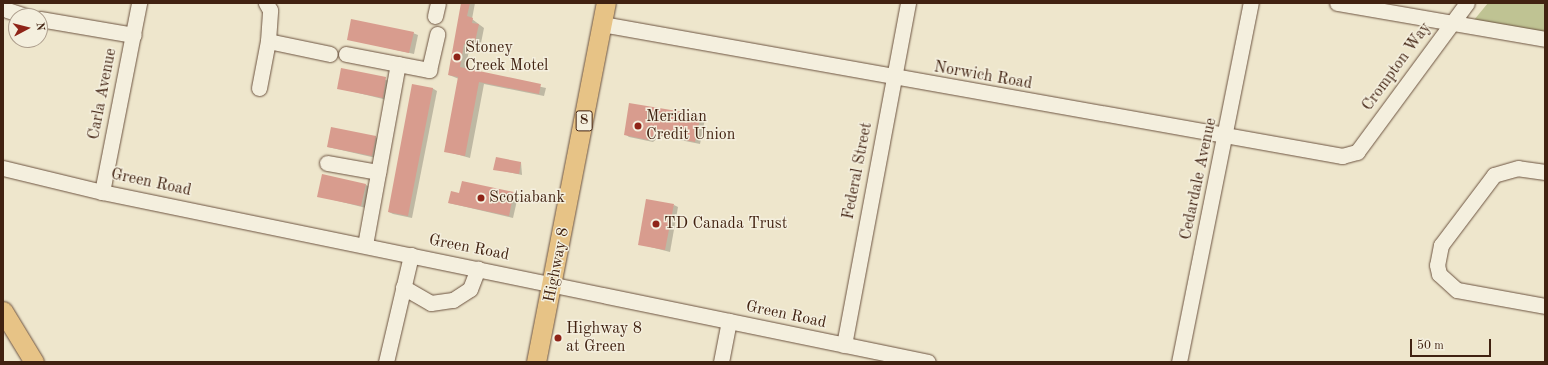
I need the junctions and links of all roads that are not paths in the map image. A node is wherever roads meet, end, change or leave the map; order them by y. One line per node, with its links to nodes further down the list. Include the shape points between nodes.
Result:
1 (139, 3): 12 (street, Carla Avenue)
2 (266, 3): 14 (street, via 270,10)
3 (606, 3): 10 (main road, Highway 8 / 8)
4 (908, 3): 18 (street, Federal Street)
5 (1251, 3): 20 (street, Cedardale Avenue)
6 (1337, 3): 9 (street)
7 (1467, 3): 9 (street, Crompton Way)
8 (48, 20): 12 (street)
9 (1453, 21): 13 (street); 21 (street, Crompton Way)
10 (602, 24): 18 (street, Norwich Road); 30 (main road, Highway 8 / 8)
11 (437, 34): 17 (street, via 429,70)
12 (134, 35): 26 (street, Carla Avenue)
13 (1545, 39)
14 (268, 41): 15 (street); 19 (street)
15 (330, 54)
16 (346, 54): 17 (street)
17 (398, 64): 24 (street)
18 (894, 79): 20 (street, Norwich Road); 35 (street, Federal Street)
19 (259, 88)
20 (1226, 136): 21 (street, Norwich Road, via 1342,156); 41 (street, Cedardale Avenue)
21 (1357, 152)
22 (327, 163): 24 (street)
23 (3, 168): 26 (street, Green Road)
24 (378, 172): 27 (street)
25 (1545, 172): 32 (street, via 1518,168 1494,175 1441,245 1437,265 1439,274 1457,290)
26 (102, 192): 27 (street, Green Road)
27 (365, 245): 28 (street, Green Road)
28 (411, 255): 29 (street, Green Road); 31 (street)
29 (478, 268): 30 (street, Green Road); 31 (street, via 470,289 453,300 431,303)
30 (554, 284): 34 (street, Green Road); 38 (main road, Highway 8 / 8)
31 (403, 287): 37 (street)
32 (1545, 306)
33 (3, 310): 36 (main road)
34 (729, 321): 35 (street, Green Road); 39 (street)
35 (844, 345): 40 (street, Green Road)
36 (34, 362)
37 (386, 362)
38 (536, 362)
39 (721, 362)
40 (928, 362)
41 (1179, 362)

